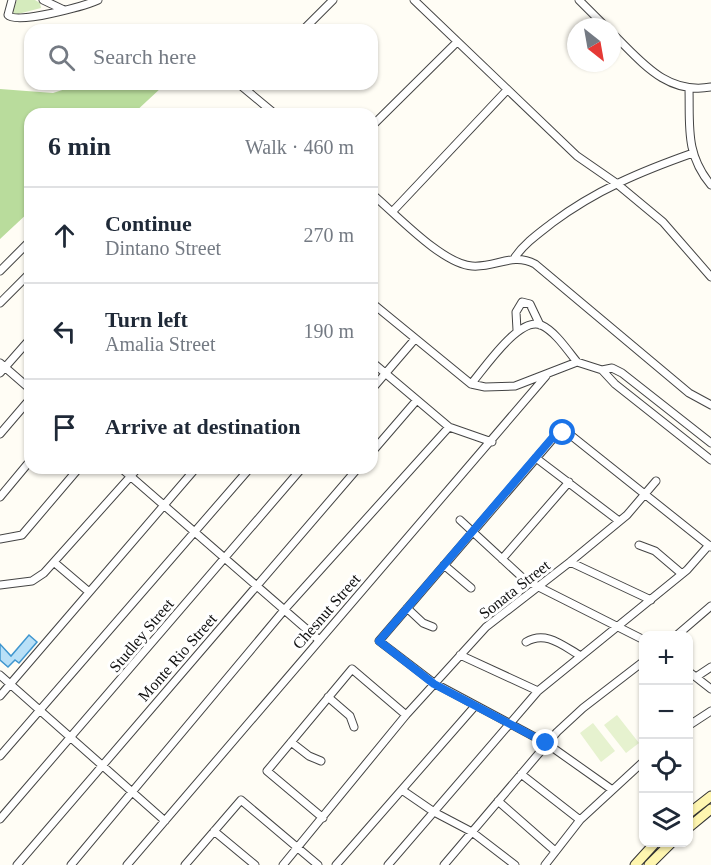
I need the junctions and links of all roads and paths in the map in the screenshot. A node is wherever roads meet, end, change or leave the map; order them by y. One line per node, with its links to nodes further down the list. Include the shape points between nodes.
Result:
1 (12, 0): 7 (street, via 8,15 12,19)
2 (43, 0): 7 (street)
3 (98, 0): 7 (street)
4 (333, 0): 9 (street)
5 (414, 0): 10 (street)
6 (579, 0): 8 (street)
7 (64, 10)
8 (597, 18)
9 (309, 24)
10 (457, 42): 15 (street); 17 (street)
11 (621, 42): 13 (street, via 654,74)
12 (711, 87): 13 (street)
13 (688, 88): 18 (street, via 687,123)
14 (248, 90): 16 (street)
15 (507, 90): 19 (street, via 588,166); 22 (street)
16 (268, 108)
17 (378, 120)
18 (693, 153): 19 (street); 20 (street)
19 (615, 183): 24 (street, via 567,212 526,243); 26 (street, via 663,222)
20 (711, 185)
21 (378, 199): 22 (street)
22 (393, 211): 24 (street, via 457,263 486,265)
23 (24, 249): 25 (street)
24 (515, 257): 44 (street, via 546,272 689,393)
25 (0, 271)
26 (711, 277)
27 (24, 279): 28 (street)
28 (0, 303)
29 (378, 308): 32 (street)
30 (540, 325): 31 (street); 31 (street, via 530,304 522,302 516,312); 34 (street)
31 (517, 330): 42 (street)
32 (415, 339): 38 (street); 42 (street)
33 (24, 345): 35 (street)
34 (577, 362): 37 (street); 39 (street)
35 (2, 368): 41 (street)
36 (378, 368): 38 (street)
37 (602, 370): 49 (street, via 612,368 622,373); 52 (street)
38 (385, 374): 40 (street); 43 (street)
39 (546, 376): 42 (street, via 504,387); 48 (street, Chesnut Street)
40 (378, 382)
41 (24, 384)
42 (471, 384)
43 (417, 401): 46 (street); 50 (street)
44 (711, 405)
45 (24, 406): 47 (street)
46 (449, 427): 48 (street); 87 (street)
47 (0, 434)
48 (492, 442): 93 (street, Chesnut Street)
49 (711, 443)
50 (378, 445)
51 (536, 458): 63 (street); 64 (street, via 553,437 563,433); 70 (street)
52 (711, 460)
53 (24, 468): 65 (street)
54 (74, 474): 71 (street, via 22,535)
55 (128, 474): 61 (street)
56 (133, 474): 61 (street)
57 (191, 474): 66 (street)
58 (245, 474): 69 (street)
59 (297, 474): 74 (street, Studley Street)
60 (353, 474): 81 (street, Monte Rio Street)
61 (131, 477): 66 (street); 77 (street)
62 (656, 481): 64 (street, Sonata Street)
63 (568, 482): 68 (street); 75 (street)
64 (645, 494): 68 (street, Sonata Street); 73 (street)
65 (0, 497)
66 (164, 505): 69 (street); 84 (street)
67 (460, 520): 70 (street)
68 (619, 521): 76 (street, Sonata Street)
69 (195, 532): 74 (street); 109 (street)
70 (473, 532): 75 (street); 78 (street)
71 (0, 539)
72 (639, 545): 79 (street, via 655,551)
73 (710, 546): 79 (street)
74 (224, 556): 81 (street); 115 (street, Studley Street)
75 (502, 559): 82 (street)
76 (570, 562): 82 (street, Sonata Street); 85 (street)
77 (55, 563): 80 (street, via 32,581); 84 (street)
78 (444, 565): 83 (street); 88 (street)
79 (682, 574): 85 (street)
80 (0, 585)
81 (256, 586): 87 (street); 120 (street, Monte Rio Street)
82 (539, 587): 89 (street); 95 (street, Sonata Street, via 493,619)
83 (471, 588)
84 (89, 592): 102 (street)
85 (651, 600): 89 (street)
86 (711, 606): 91 (street)
87 (285, 609): 93 (street); 125 (street)
88 (407, 609): 90 (street); 103 (street, via 379,641)
89 (617, 626): 92 (street); 96 (street)
90 (433, 627)
91 (682, 631)
92 (639, 637)
93 (319, 640): 134 (street, Chesnut Street)
94 (526, 642): 96 (street, via 548,638)
95 (460, 655): 103 (street, Sonata Street); 105 (street)
96 (581, 656): 105 (street)
97 (639, 665): 117 (street, via 568,720)
98 (711, 667): 101 (street)
99 (0, 675): 102 (street)
100 (693, 675): 101 (street)
101 (696, 677): 104 (street)
102 (10, 684): 106 (street); 109 (street)
103 (434, 684): 108 (street); 111 (street, Sonata Street)
104 (711, 689)
105 (538, 691): 113 (street)
106 (0, 696)
107 (328, 697): 111 (street, via 352,669); 114 (street, via 350,716); 116 (street)
108 (475, 706): 113 (street); 124 (street)
109 (39, 710): 115 (street); 118 (street)
110 (711, 711): 112 (street)
111 (406, 715): 131 (street, Sonata Street)
112 (693, 723)
113 (510, 725): 117 (street); 130 (street)
114 (354, 728)
115 (72, 739): 120 (street); 132 (street, Studley Street)
116 (291, 742): 119 (street); 131 (street, via 267,771)
117 (546, 743): 122 (street); 123 (street)
118 (0, 756)
119 (321, 761)
120 (102, 765): 125 (street); 142 (street, Monte Rio Street)
121 (639, 765): 123 (street)
122 (521, 774): 127 (street); 133 (street)
123 (611, 789): 133 (street)
124 (402, 790): 130 (street); 149 (street)
125 (134, 794): 134 (street); 143 (street)
126 (711, 796): 129 (street)
127 (498, 801): 137 (street); 141 (street)
128 (711, 809): 135 (street)
129 (693, 810)
130 (434, 812): 137 (street); 150 (street)
131 (323, 818): 140 (street, Sonata Street)
132 (0, 819)
133 (580, 820): 141 (street)
134 (165, 821): 144 (street, Chesnut Street)
135 (693, 824)
136 (214, 831): 140 (street, via 241,800); 145 (street); 146 (street)
137 (472, 832): 151 (street); 152 (street)
138 (652, 847): 154 (street)
139 (668, 847): 155 (street)
140 (297, 848): 147 (street, Sonata Street); 148 (street)
141 (555, 851): 153 (street)
142 (17, 865)
143 (71, 865)
144 (127, 865)
145 (185, 865)
146 (255, 865)
147 (283, 865)
148 (318, 865)
149 (336, 865)
150 (388, 865)
151 (444, 865)
152 (515, 865)
153 (545, 865)
154 (635, 865)
155 (649, 865)

